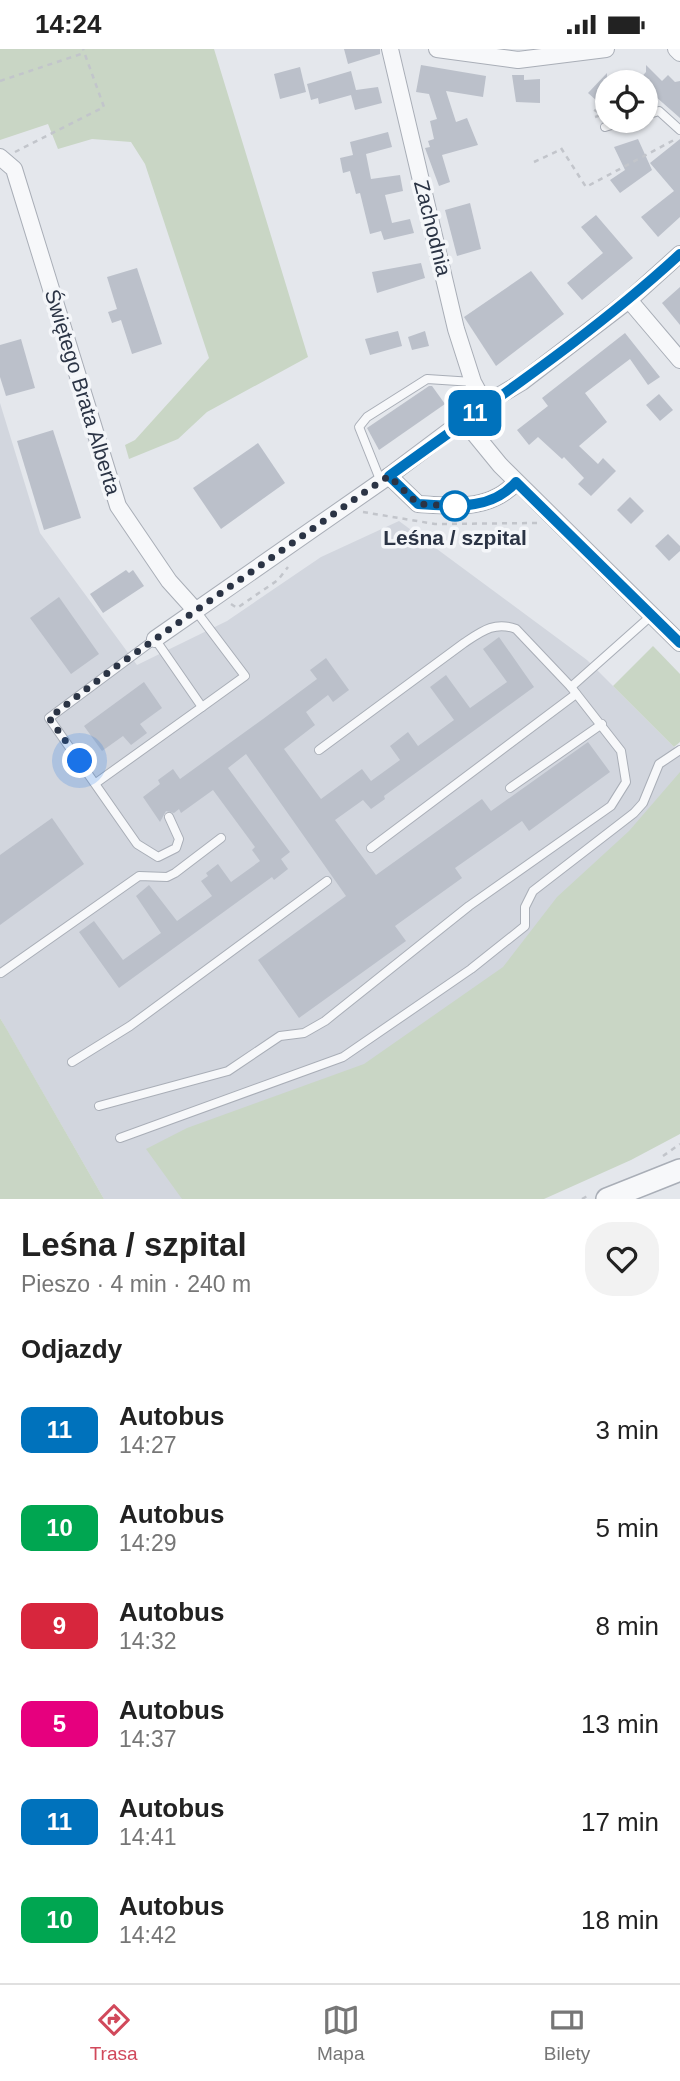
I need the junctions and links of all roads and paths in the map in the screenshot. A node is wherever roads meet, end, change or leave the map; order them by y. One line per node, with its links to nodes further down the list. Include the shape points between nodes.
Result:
1 (390, 49): 17 (street, Zachodnia, via 456,329)
2 (438, 49): 6 (street, via 505,59)
3 (606, 49): 6 (street)
4 (676, 49): 7 (street)
5 (83, 51): 8 (path); 12 (path, via 104,107)
6 (561, 52)
7 (680, 53)
8 (0, 81)
9 (658, 111): 10 (lane)
10 (680, 130)
11 (680, 136): 13 (path, via 586,187 561,149)
12 (1, 157): 26 (street, Świętego Brata Alberta, via 14,169 118,506)
13 (534, 162)
14 (680, 254): 15 (street)
15 (629, 300): 16 (street); 18 (street, via 522,382)
16 (680, 360)
17 (474, 382): 18 (street, Zachodnia); 20 (lane, via 427,379 367,417 359,427)
18 (485, 404): 19 (street)
19 (464, 421): 20 (street); 21 (street)
20 (385, 479): 21 (street, via 418,504 455,506 489,503); 25 (street)
21 (516, 482): 27 (street)
22 (372, 505): 23 (path)
23 (363, 512)
24 (294, 559): 25 (path, via 278,580 237,608)
25 (222, 593): 26 (street)
26 (196, 611): 28 (street); 31 (lane, via 245,676)
27 (652, 615): 29 (street); 30 (lane)
28 (155, 639): 31 (lane); 35 (lane, via 49,718)
29 (680, 643)
30 (574, 691): 32 (lane); 33 (lane, via 516,629 499,625 487,628); 39 (lane)
31 (202, 707): 35 (lane)
32 (602, 725): 36 (lane); 43 (lane, via 626,765 626,782 611,806 469,906 325,1021 304,1033 280,1036 228,1071)
33 (318, 750)
34 (680, 750): 44 (lane, via 659,764 634,813 533,891 525,907 525,926 471,969 344,1056)
35 (96, 783): 37 (lane, via 137,844 158,857 176,848 179,839)
36 (510, 788)
37 (169, 817)
38 (221, 838): 41 (lane, via 167,877 139,876)
39 (371, 848)
40 (327, 881): 42 (lane, via 130,1026)
41 (1, 973)
42 (72, 1062)
43 (99, 1106)
44 (120, 1138)
45 (680, 1159): 47 (street)
46 (680, 1170): 47 (street)
47 (659, 1176): 48 (street)
48 (607, 1199)

